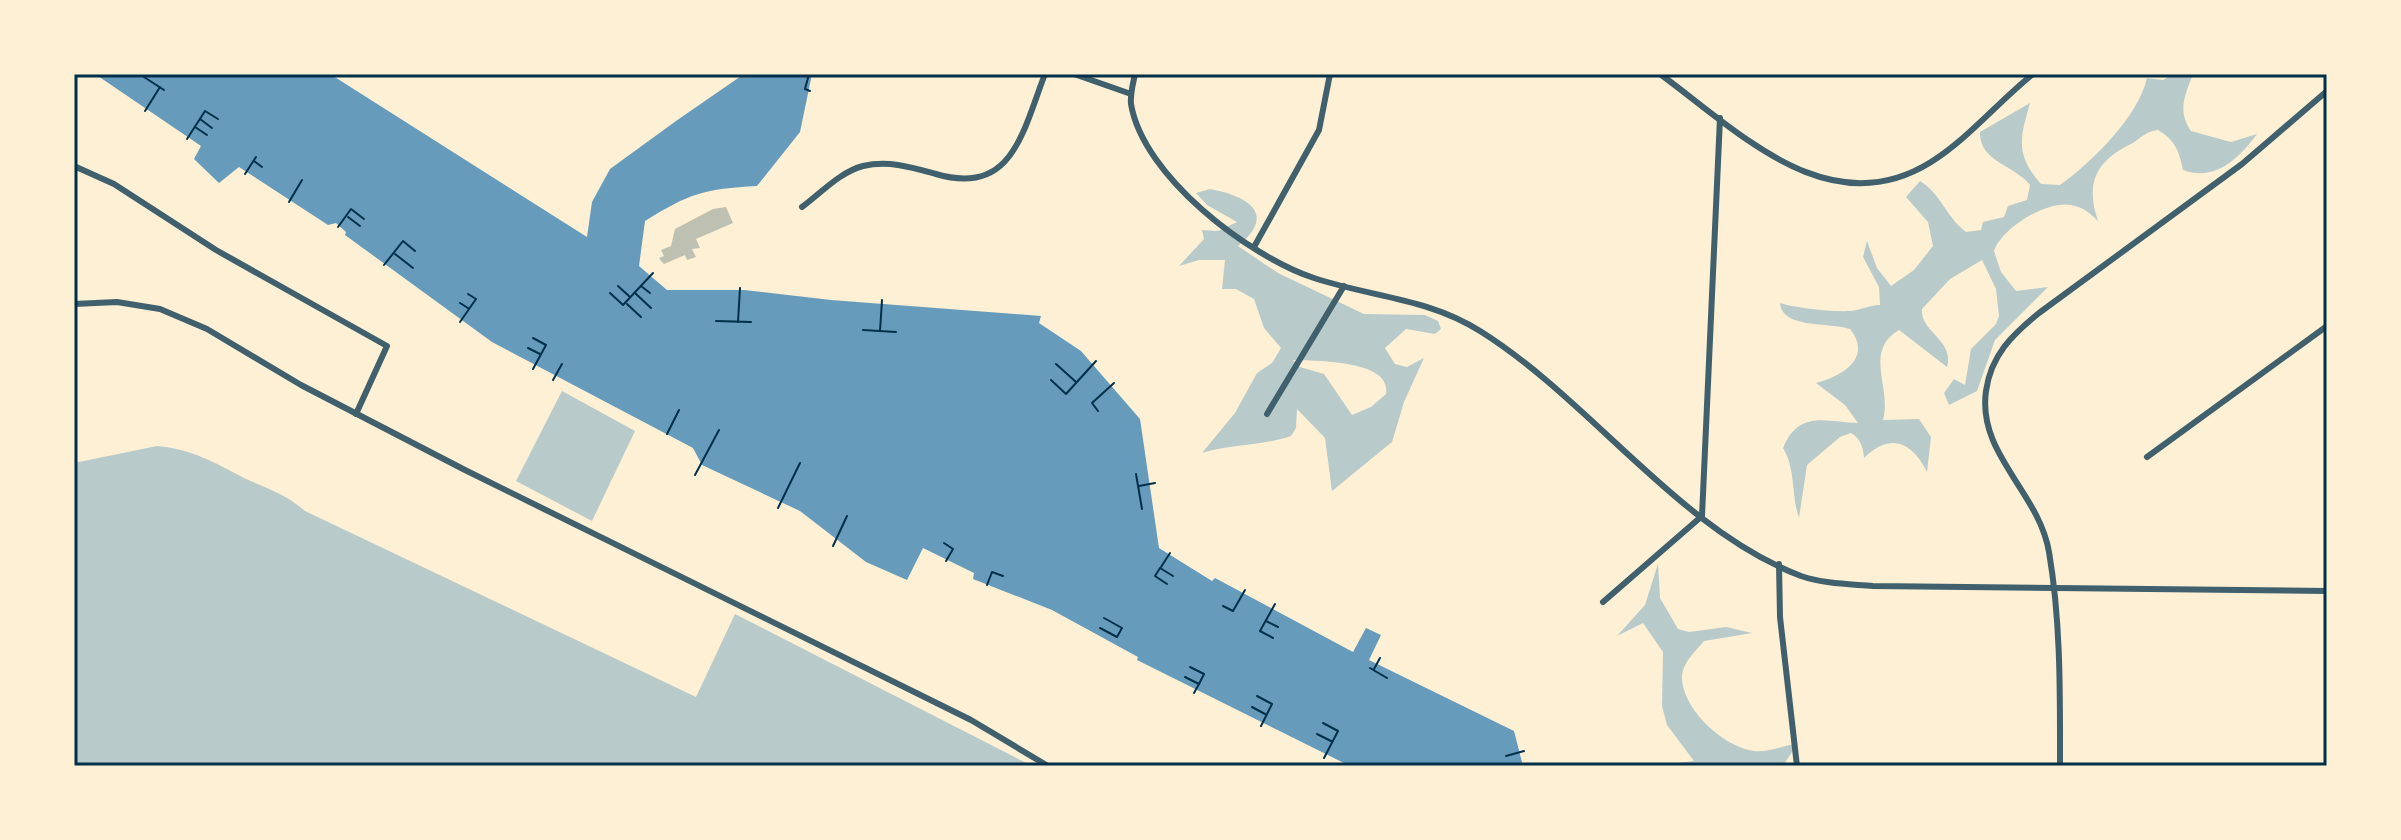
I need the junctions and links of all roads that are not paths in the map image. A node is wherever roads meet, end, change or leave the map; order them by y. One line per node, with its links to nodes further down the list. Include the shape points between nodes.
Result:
1 (1045, 74): 11 (street, via 1017,147 1005,163 980,178 963,180 876,164 841,177)
2 (1074, 74): 8 (street)
3 (1135, 74): 8 (street)
4 (1330, 74): 12 (street, via 1319,130)
5 (1660, 74): 9 (street)
6 (2033, 74): 9 (street, via 1929,163 1868,183 1805,174)
7 (2327, 91): 21 (street, via 2242,164 2039,313 1999,352 1988,378 1985,423 1994,447 2039,517)
8 (1131, 94): 12 (street, via 1140,130 1164,169 1207,213)
9 (1720, 118): 19 (street)
10 (74, 166): 16 (street, via 114,184 216,250 387,346)
11 (802, 207)
12 (1254, 247): 13 (street, via 1311,277)
13 (1344, 286): 17 (street); 19 (street, via 1420,302 1479,330 1545,379)
14 (74, 304): 16 (street, via 117,302 160,309)
15 (2327, 326): 18 (street)
16 (356, 414): 24 (street, via 971,720)
17 (1267, 414)
18 (2147, 457)
19 (1702, 516): 20 (street, via 1746,550); 23 (street)
20 (1779, 564): 21 (street, via 1809,578 1848,585); 25 (street)
21 (2053, 588): 22 (street); 26 (street)
22 (2327, 591)
23 (1603, 602)
24 (1048, 766)
25 (1797, 766)
26 (2060, 766)

